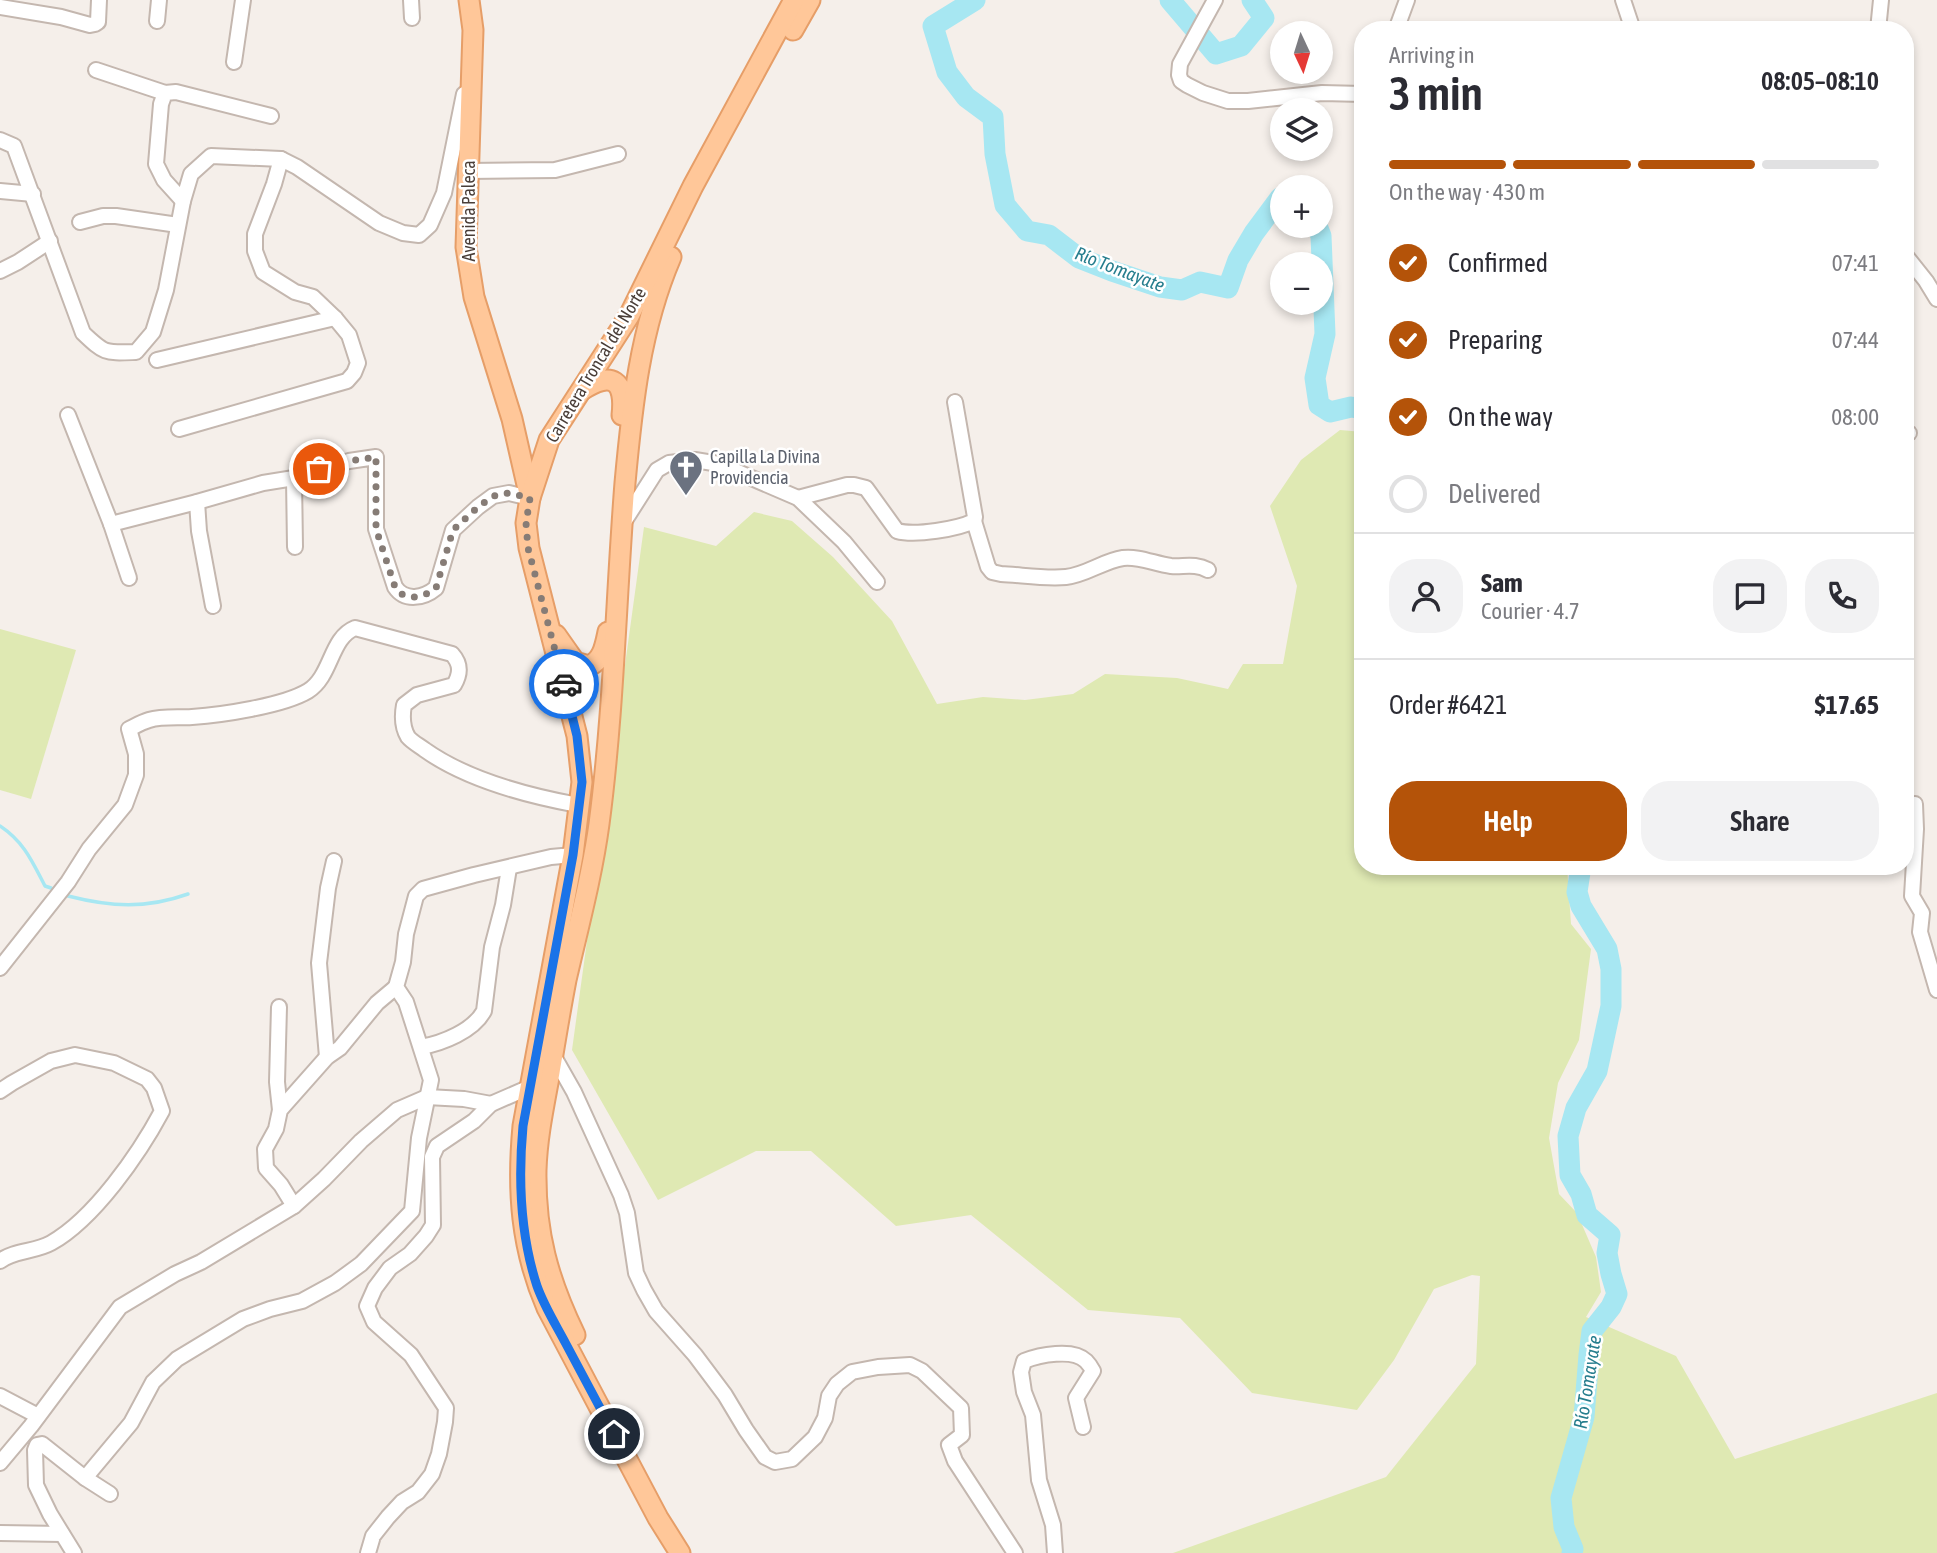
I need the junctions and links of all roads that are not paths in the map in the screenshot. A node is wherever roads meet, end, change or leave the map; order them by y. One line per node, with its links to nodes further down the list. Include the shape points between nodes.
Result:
1 (99, 0): 12 (street, via 98,22 90,25)
2 (159, 0): 14 (street)
3 (243, 0): 19 (street)
4 (411, 0): 13 (street)
5 (469, 0): 18 (main road, Avenida Paleca)
6 (794, 0): 39 (main road, Carretera Troncal del Norte, via 629,316)
7 (810, 0): 51 (main road, Carretera Troncal del Norte, via 697,202 661,283 636,377)
8 (1215, 0): 22 (street, via 1182,58 1181,81 1228,101)
9 (1407, 0): 15 (street)
10 (1623, 0): 16 (street)
11 (1881, 0): 17 (street)
12 (0, 7)
13 (412, 18)
14 (157, 20)
15 (1399, 21)
16 (1630, 21)
17 (1879, 21)
18 (473, 30): 26 (street, via 443,193 430,225 419,234 379,223); 27 (main road, Avenida Paleca)
19 (234, 62)
20 (96, 70): 21 (street)
21 (165, 93): 23 (street); 30 (street, via 156,164)
22 (1354, 94)
23 (271, 116)
24 (0, 140): 29 (street, via 14,146)
25 (618, 155): 27 (street, via 555,170)
26 (281, 159): 30 (street, via 211,156 191,174); 37 (street, via 255,234 255,251 264,272 295,292 313,297)
27 (468, 172): 41 (main road, Avenida Paleca, via 466,247 474,297)
28 (0, 191): 29 (street)
29 (33, 194): 33 (street)
30 (183, 201): 32 (street)
31 (80, 222): 32 (street, via 116,216)
32 (178, 225): 33 (street, via 153,331 136,352 102,351 83,333)
33 (50, 241): 35 (street)
34 (1914, 266): 36 (street)
35 (0, 271)
36 (1937, 299)
37 (335, 318): 38 (street); 43 (street, via 349,335 358,363 347,381)
38 (157, 360)
39 (580, 392): 44 (main road, Carretera Troncal del Norte); 53 (main road, via 604,379 618,385 623,398)
40 (955, 402): 49 (street)
41 (510, 411): 44 (main road, via 526,440); 46 (main road, Avenida Paleca)
42 (68, 415): 50 (street)
43 (179, 429)
44 (549, 440): 46 (main road, Carretera Troncal del Norte)
45 (295, 478): 46 (street, via 376,457 376,529 395,587 407,598 436,588 453,530 478,507 493,496 509,493); 48 (street); 52 (street)
46 (530, 498): 59 (main road, Carretera Troncal del Norte, via 526,536)
47 (798, 498): 49 (street, via 847,485 866,488 897,531 905,533); 51 (street, via 719,464 695,460 669,463 657,470); 56 (street)
48 (197, 502): 50 (street); 58 (street)
49 (974, 521): 54 (street, via 988,567 1001,574 1065,578 1124,558 1172,566 1199,565)
50 (111, 524): 55 (street)
51 (622, 527): 53 (main road, Carretera Troncal del Norte)
52 (295, 547)
53 (618, 566): 57 (main road, Carretera Troncal del Norte)
54 (1208, 570)
55 (129, 578)
56 (877, 582)
57 (617, 597): 59 (main road, via 604,648 593,664 575,662); 74 (main road, Carretera Troncal del Norte, via 598,828)
58 (213, 606)
59 (547, 623): 61 (main road, Carretera Troncal del Norte, via 577,736 582,782)
60 (1915, 804): 62 (street)
61 (578, 805): 63 (main road, Carretera Troncal del Norte); 69 (street, via 496,784 434,757 410,739 402,716 404,705 417,695 454,684 459,677 458,660 452,654 355,628 347,631 322,678 308,691 256,707 150,719 129,729 136,775 125,805)
62 (1914, 835)
63 (573, 855): 65 (street); 76 (main road, Carretera Troncal del Norte)
64 (334, 861): 75 (street, via 319,963)
65 (509, 868): 70 (street, via 431,886 416,896); 73 (street, via 484,1012 463,1032)
66 (1913, 875): 68 (street, via 1912,896)
67 (1937, 909): 68 (street)
68 (1922, 914): 71 (street, via 1920,932)
69 (0, 968)
70 (396, 987): 73 (street); 75 (street)
71 (1937, 990)
72 (279, 1007): 80 (street)
73 (422, 1048): 78 (street, via 431,1080)
74 (553, 1055): 95 (main road, Carretera Troncal del Norte, via 536,1168 546,1264 576,1336 661,1497); 96 (street, via 621,1195 636,1273 644,1290 725,1395 765,1457 775,1462 792,1459 815,1437 829,1396 852,1372 910,1365 961,1408 962,1436 950,1445)
75 (327, 1057): 80 (street)
76 (530, 1087): 79 (street); 94 (main road, Carretera Troncal del Norte, via 520,1191 537,1286)
77 (0, 1091): 82 (street, via 51,1061 75,1055 114,1063 147,1079 162,1111 130,1164 81,1221 49,1245)
78 (427, 1097): 79 (street); 81 (street, via 397,1110); 88 (street, via 412,1211 361,1264 335,1283 302,1301 243,1319 177,1359 153,1382 131,1423)
79 (491, 1104): 93 (street, via 437,1146 432,1157 433,1225 410,1254 390,1268 367,1306 374,1322 411,1355 446,1408 432,1474 388,1517 373,1536)
80 (280, 1110): 81 (street, via 265,1149 266,1168)
81 (294, 1206): 84 (street, via 120,1307)
82 (0, 1261)
83 (0, 1396): 84 (street)
84 (35, 1421): 86 (street); 87 (street)
85 (1083, 1427): 97 (street, via 1076,1398 1093,1371 1086,1361 1062,1354 1024,1361 1024,1392 1033,1415 1039,1480 1053,1525)
86 (37, 1445): 88 (street); 91 (street, via 36,1485)
87 (0, 1462)
88 (85, 1478): 89 (street)
89 (110, 1494)
90 (0, 1533): 91 (street)
91 (62, 1534): 92 (street)
92 (74, 1553)
93 (368, 1553)
94 (680, 1553)
95 (696, 1553)
96 (1014, 1553)
97 (1055, 1553)

